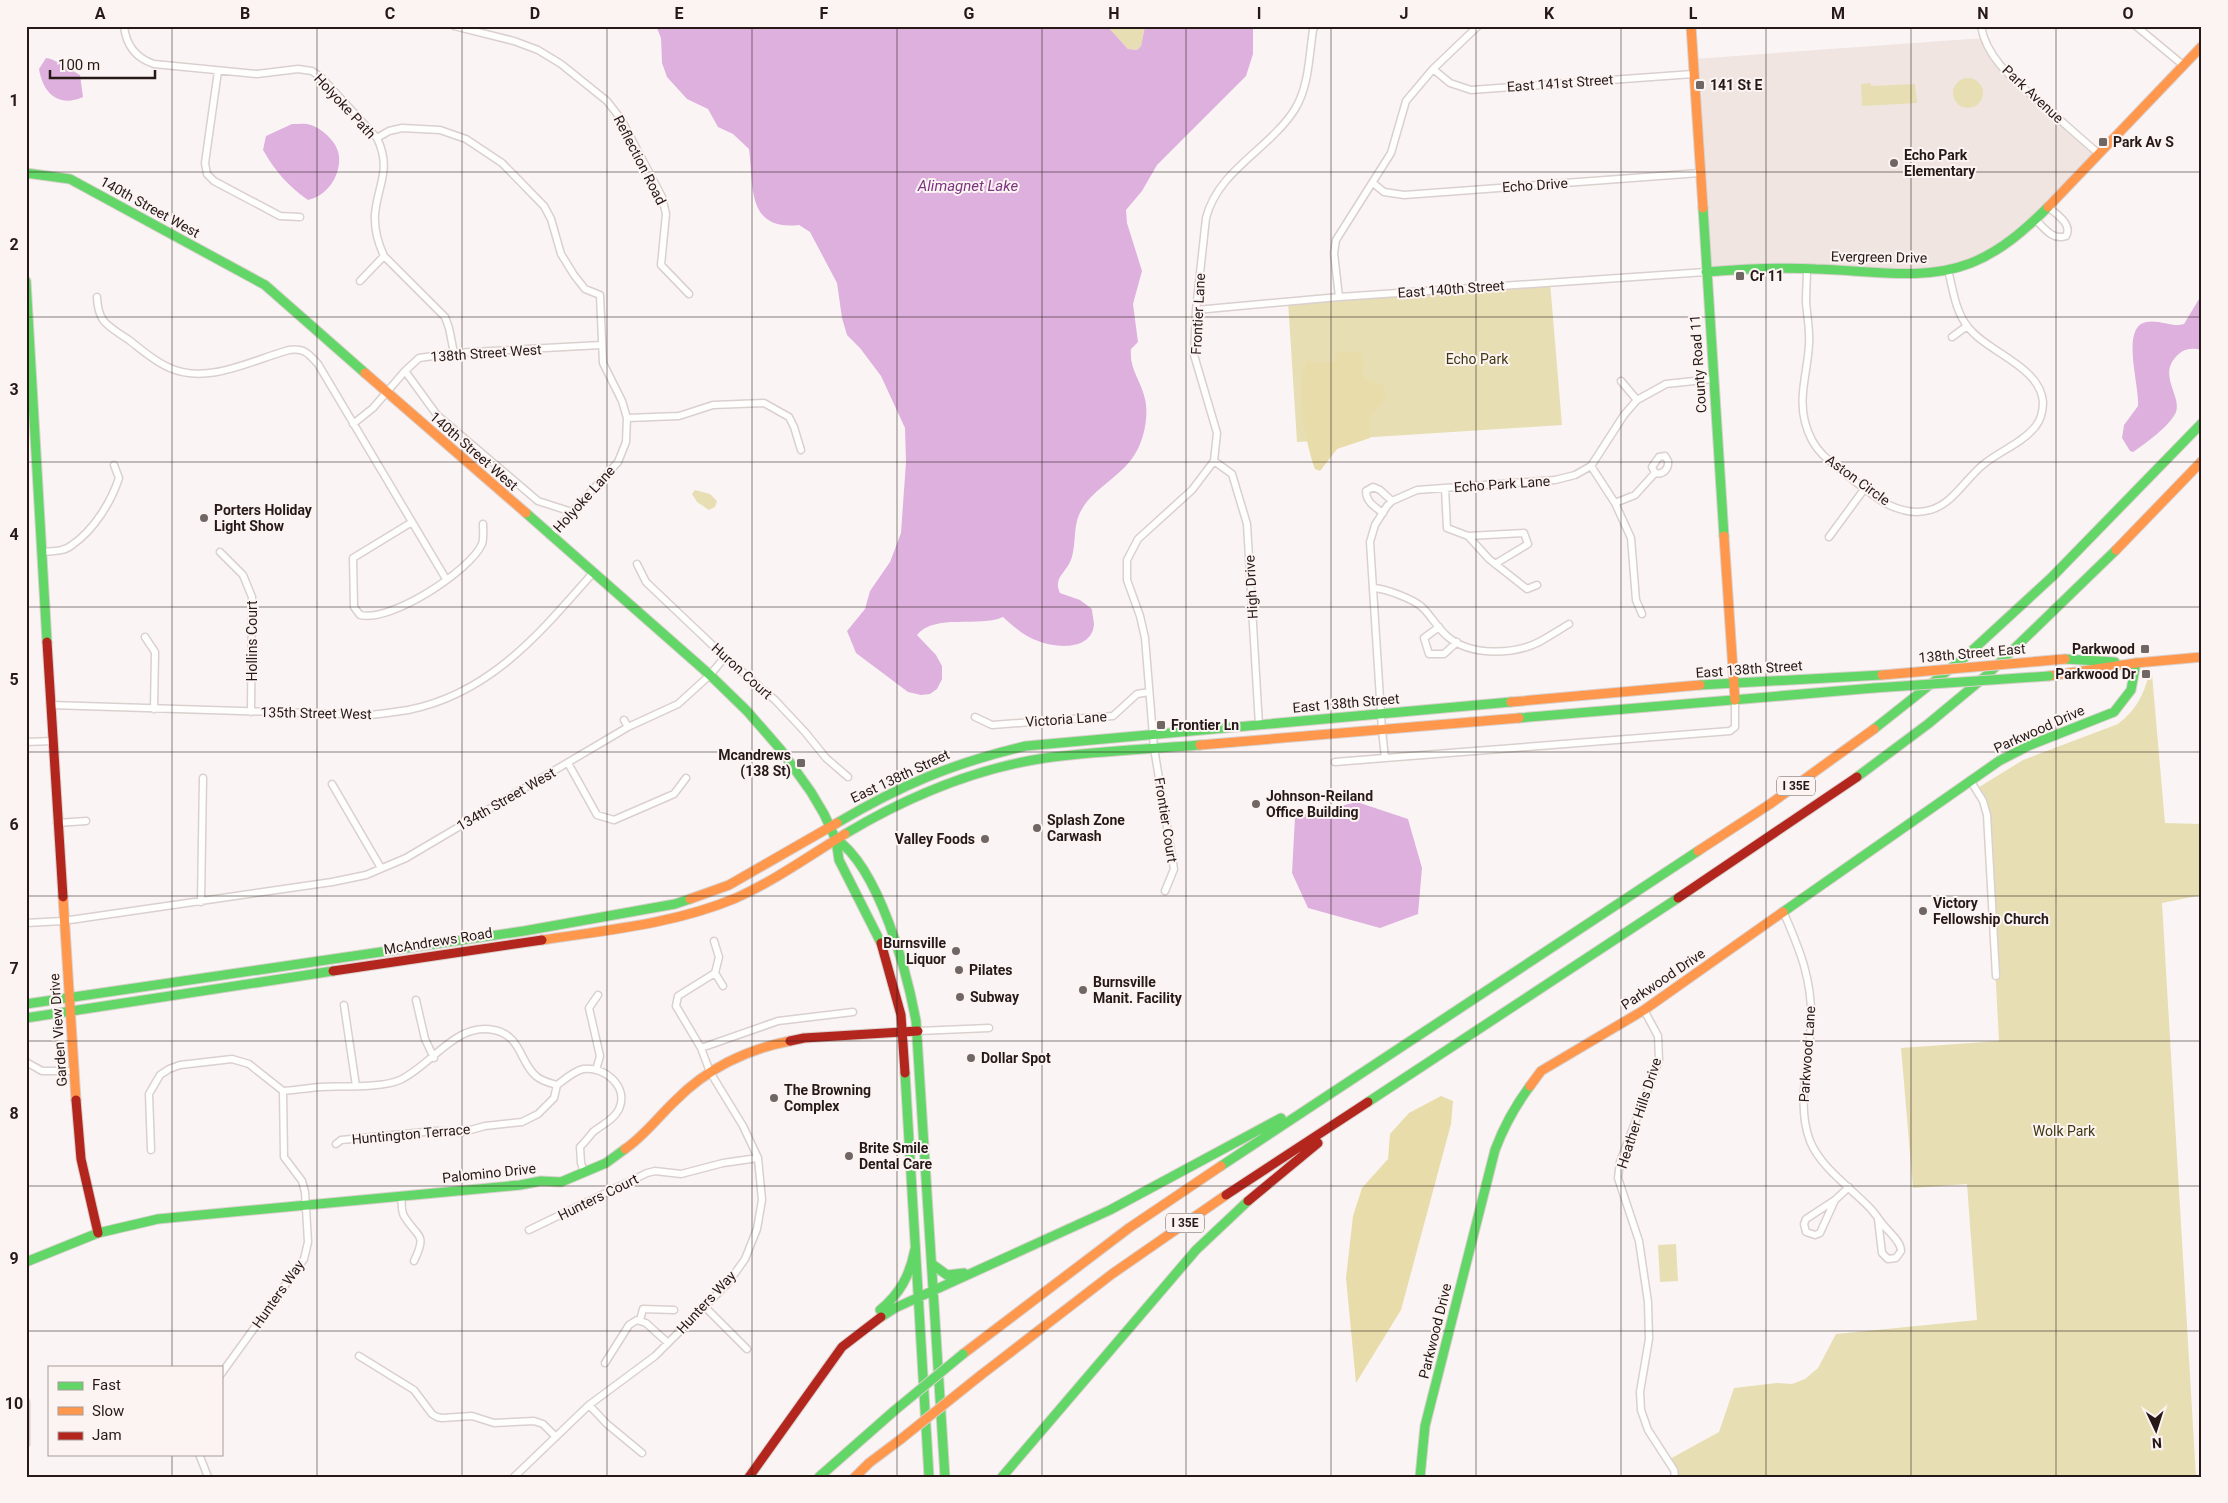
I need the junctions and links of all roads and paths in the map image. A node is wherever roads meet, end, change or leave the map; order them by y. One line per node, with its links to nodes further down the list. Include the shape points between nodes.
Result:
1 (124, 26): 11 (street, Holyoke Path, via 134,54 142,60)
2 (454, 26): 27 (street, Reflection Road, via 538,50 607,100 621,118 662,197 666,214 661,265)
3 (1315, 26): 30 (street, Frontier Lane, via 1306,81 1296,108 1219,188 1210,203)
4 (1478, 26): 10 (street)
5 (1690, 26): 12 (main road, County Road 11)
6 (1981, 26): 14 (street, Park Avenue, via 1991,53 2004,70)
7 (2136, 26): 9 (street)
8 (2202, 46): 9 (main road, Evergreen Drive)
9 (2183, 65): 14 (main road, Evergreen Drive)
10 (1433, 69): 12 (street, East 141st Street, via 1450,83 1472,90); 17 (street, via 1406,101 1391,153)
11 (218, 71): 13 (street, Holyoke Path, via 257,74 298,69 312,71); 19 (street, via 205,163 207,174 214,181 280,216)
12 (1693, 74): 15 (main road, County Road 11)
13 (377, 138): 21 (street, Holyoke Path, via 385,166 375,215); 33 (street, Holyoke Lane, via 402,128 440,130 466,139 502,163 544,206 561,254 574,275 585,289 600,295)
14 (2098, 153): 18 (main road, Evergreen Drive)
15 (1700, 173): 17 (street, Echo Drive, via 1404,195 1384,192); 24 (main road, County Road 11)
16 (26, 174): 38 (main road, 140th Street West, via 70,179 265,285)
17 (1373, 183): 29 (street, via 1336,240 1334,253)
18 (2047, 206): 20 (main road, Evergreen Drive); 20 (street, via 2067,225 2069,231 2066,236 2054,237)
19 (300, 217)
20 (2035, 219): 23 (main road, Evergreen Drive, via 1998,251)
21 (384, 256): 26 (street); 34 (street, Holyoke Path, via 445,317)
22 (1807, 268): 23 (main road, Evergreen Drive, via 1919,273); 24 (main road, Evergreen Drive); 51 (street, Aston Circle, via 1809,344 1802,396 1805,422 1822,455)
23 (1948, 270): 31 (street, Aston Circle, via 1956,304)
24 (1706, 272): 29 (street, East 140th Street); 36 (main road, County Road 11)
25 (26, 281): 40 (main road, Garden View Drive)
26 (360, 282)
27 (689, 294)
28 (97, 297): 43 (street, via 98,311 104,322 159,362 184,373 214,372 300,348 318,364)
29 (1339, 297): 30 (street, East 140th Street)
30 (1196, 310): 45 (street, Frontier Lane, via 1194,355 1217,432)
31 (1967, 326): 32 (street); 51 (street, Aston Circle, via 1981,341 2036,381 2043,403 2037,425 2027,436 1983,464 1948,500 1932,510 1917,513 1889,505)
32 (1952, 337)
33 (601, 345): 34 (street, 138th Street West); 41 (street, Holyoke Lane, via 603,363)
34 (454, 353): 35 (street, 138th Street West, via 419,358)
35 (404, 371): 38 (street, 138th Street West); 54 (street, via 437,415 538,502)
36 (1713, 379): 39 (street, via 1666,384); 79 (main road, County Road 11)
37 (1621, 380): 39 (street)
38 (386, 392): 43 (street, 138th Street West); 58 (main road, 140th Street West)
39 (1637, 400): 48 (street)
40 (30, 409): 61 (main road, Garden View Drive)
41 (627, 418): 44 (street, via 679,416 713,405 764,403 788,417); 54 (street, Holyoke Lane, via 626,442 618,462)
42 (2202, 423): 139 (main road, I 35E, via 2052,577 1966,657 1863,738 1770,804)
43 (354, 424): 56 (street)
44 (801, 450)
45 (1214, 461): 81 (street, via 1192,490 1138,539 1127,560 1127,580 1145,638); 89 (street, High Drive, via 1232,474 1247,524)
46 (2202, 461): 136 (main road, I 35E, via 2077,590 1986,675 1908,739 1826,800)
47 (114, 465): 61 (street, via 120,478 99,518 72,546)
48 (1591, 466): 50 (street, Echo Park Lane, via 1555,480); 53 (street)
49 (1655, 472): 53 (street, via 1635,495)
50 (1445, 488): 52 (street, Echo Park Lane, via 1417,490); 59 (street, via 1447,528)
51 (1865, 488): 60 (street)
52 (1392, 501): 55 (street, Echo Park Lane); 55 (street, via 1380,490 1372,487 1366,490 1370,503)
53 (1615, 503): 69 (street, via 1631,538 1636,600)
54 (572, 512): 58 (street, Holyoke Lane)
55 (1383, 513): 68 (street, Echo Park Lane, via 1370,542)
56 (412, 522): 66 (street); 66 (street, via 354,558 355,610 368,616 384,612 414,601)
57 (483, 524): 66 (street, via 482,544 465,566)
58 (550, 536): 65 (main road, 140th Street West)
59 (1468, 536): 64 (street); 64 (street, via 1524,533 1528,544)
60 (1829, 536)
61 (42, 552): 83 (main road, Garden View Drive)
62 (220, 552): 85 (street, Hollins Court, via 243,575 252,597)
63 (638, 564): 74 (street, Huron Court, via 646,582)
64 (1495, 564): 67 (street, via 1527,589)
65 (592, 574): 78 (main road, 140th Street West); 85 (street, 135th Street West, via 519,654 487,678 447,698 409,710 370,715)
66 (446, 579)
67 (1537, 585)
68 (1374, 588): 71 (street, via 1386,589 1422,606); 86 (street, Echo Park Lane)
69 (1642, 614)
70 (1569, 624): 73 (street, via 1522,648 1491,652 1465,648)
71 (1439, 627): 73 (street); 73 (street, via 1424,638 1429,654 1444,654)
72 (145, 636): 84 (street, via 154,652)
73 (1457, 642)
74 (725, 657): 78 (street, 134th Street West); 99 (street, Huron Court, via 780,704 826,758)
75 (2202, 657): 76 (main road)
76 (2136, 664): 77 (main road, 138th Street East, bridge, via 2065,659); 80 (main road, 138th Street East, bridge, via 2048,676); 102 (main road, Parkwood Drive, via 2132,690 2114,712 2028,746)
77 (1882, 675): 79 (main road, East 138th Street)
78 (710, 676): 90 (street, 134th Street West, via 678,704); 106 (main road, 140th Street West, via 742,705 785,753)
79 (1734, 683): 82 (main road, County Road 11); 86 (main road, East 138th Street)
80 (1874, 688): 82 (main road, East 138th Street)
81 (1149, 692): 87 (street, Victoria Lane, via 1137,694 1113,716 992,725); 92 (street)
82 (1735, 700): 91 (main road, East 138th Street); 96 (street, via 1735,727 1730,730)
83 (51, 705): 84 (street, 135th Street West); 93 (main road, Garden View Drive)
84 (154, 709): 85 (street, 135th Street West)
85 (251, 712)
86 (1381, 714): 89 (main road, East 138th Street); 91 (street, Echo Park Lane)
87 (975, 717)
88 (624, 720): 90 (street)
89 (1259, 725): 92 (main road, East 138th Street)
90 (628, 727): 98 (street, 134th Street West)
91 (1382, 730): 95 (main road, East 138th Street); 96 (street, Echo Park Lane)
92 (1152, 734): 95 (street); 106 (main road, East 138th Street, via 1026,746 976,758 912,782)
93 (53, 741): 94 (street); 105 (main road, Garden View Drive)
94 (26, 742)
95 (1154, 748): 107 (main road, East 138th Street, via 1046,758 979,772 898,804); 109 (street, Frontier Court, via 1174,869)
96 (1386, 758): 97 (street)
97 (1335, 762)
98 (568, 763): 101 (street, via 597,816 614,820 674,794); 108 (street, 134th Street West, via 406,858)
99 (848, 777)
100 (203, 778): 110 (street)
101 (686, 778)
102 (1970, 780): 111 (main road, Parkwood Drive); 116 (street, via 1983,801 1986,815)
103 (332, 784): 108 (street)
104 (86, 821): 105 (street)
105 (57, 823): 112 (main road, Garden View Drive)
106 (829, 827): 107 (main road, 140th Street West); 119 (main road, McAndrews Road, via 729,885 643,911)
107 (836, 839): 124 (main road, McAndrews Road, via 744,894 665,921); 128 (main road, via 852,851 896,937); 129 (main road, via 839,860 872,922 886,958)
108 (381, 868): 110 (street, 134th Street West, via 332,882)
109 (1165, 892)
110 (202, 902): 112 (street, 134th Street West)
111 (1783, 912): 123 (main road, Parkwood Drive); 145 (street, Parkwood Lane, via 1802,953 1810,993 1811,1024 1803,1102 1805,1125 1820,1158)
112 (63, 921): 113 (street, 134th Street West); 119 (main road, Garden View Drive)
113 (26, 923)
114 (714, 941): 115 (street, via 719,957)
115 (715, 972): 117 (street); 130 (street, Hunters Way, via 678,996 676,1006)
116 (1996, 976)
117 (723, 986)
118 (598, 995): 133 (street, via 589,1008 600,1056)
119 (70, 997): 121 (main road, McAndrews Road); 124 (main road, Garden View Drive)
120 (416, 1000): 131 (street, via 424,1039)
121 (26, 1004)
122 (344, 1005): 138 (street)
123 (1644, 1010): 182 (main road, Parkwood Drive, via 1541,1071 1517,1102 1503,1128 1425,1426); 183 (street, Heather Hills Drive, via 1658,1036 1659,1060 1620,1162 1618,1178 1639,1241 1648,1302 1649,1339 1640,1392 1641,1410 1648,1430 1674,1470)
124 (70, 1012): 126 (main road, McAndrews Road); 134 (main road, Garden View Drive)
125 (853, 1012): 130 (street, via 778,1021)
126 (26, 1018)
127 (988, 1028): 128 (street)
128 (918, 1031): 129 (main road, Palomino Drive); 156 (main road)
129 (903, 1032): 135 (main road, Palomino Drive, via 789,1040 748,1052); 152 (main road)
130 (702, 1048): 135 (street, Hunters Way)
131 (434, 1058): 137 (street, via 456,1036 477,1028 495,1030 509,1037 517,1046 534,1076); 138 (street, via 398,1081)
132 (26, 1062): 134 (street, via 42,1071)
133 (596, 1070): 137 (street, via 582,1069); 144 (street, via 612,1078 621,1097 619,1110 611,1120 594,1131 580,1147)
134 (73, 1071): 151 (main road, Garden View Drive, via 81,1159)
135 (710, 1072): 143 (street, Hunters Way); 144 (main road, Palomino Drive, via 676,1099 635,1142 606,1162)
136 (1397, 1082): 174 (main road, via 1291,1163 1196,1250); 179 (main road, I 35E, bridge, via 1112,1274 980,1375)
137 (557, 1085): 141 (street, Huntington Terrace, via 554,1098 538,1114 522,1122 463,1132 435,1131 341,1140)
138 (356, 1086): 140 (street)
139 (1340, 1086): 154 (main road, via 1110,1210); 178 (main road, I 35E, bridge, via 1129,1228 963,1354)
140 (283, 1091): 142 (street, via 249,1064 232,1059 169,1069 160,1075 149,1094); 148 (street, Hunters Way, via 284,1157 302,1181)
141 (336, 1144)
142 (151, 1150)
143 (758, 1158): 150 (street, Hunters Court, via 681,1174 655,1170); 159 (street, Hunters Way, via 762,1200 757,1229 745,1259 728,1283)
144 (584, 1172): 146 (main road, Palomino Drive, via 560,1182 541,1181)
145 (1849, 1187): 147 (street); 149 (street, Parkwood Lane)
146 (401, 1196): 148 (main road, Palomino Drive); 153 (street, via 403,1214 420,1235 420,1247)
147 (1835, 1200): 147 (street, via 1806,1219 1804,1227 1809,1234 1822,1231)
148 (306, 1205): 151 (main road, Palomino Drive, via 158,1219); 167 (street, Hunters Way, via 308,1242 304,1259)
149 (1878, 1219): 149 (street, Parkwood Lane, via 1882,1253 1888,1259 1896,1258 1901,1246)
150 (529, 1230)
151 (98, 1233): 155 (main road, Palomino Drive)
152 (915, 1249): 158 (main road); 163 (main road, via 912,1270 901,1291 858,1327)
153 (414, 1261)
154 (999, 1261): 156 (main road, via 954,1276); 157 (main road)
155 (26, 1262)
156 (932, 1264): 157 (main road)
157 (934, 1291): 158 (main road); 181 (main road)
158 (919, 1298): 163 (main road, via 888,1312); 180 (main road)
159 (704, 1306): 162 (street, Hunters Way); 164 (street)
160 (674, 1310): 161 (street, via 643,1309)
161 (640, 1320): 162 (street); 166 (street, via 629,1325)
162 (668, 1342): 169 (street, Hunters Way, via 655,1356)
163 (848, 1342): 177 (main road)
164 (747, 1349)
165 (359, 1356): 170 (street, via 414,1390 436,1417 472,1416 494,1423 534,1421 543,1424)
166 (605, 1363)
167 (222, 1373)
168 (26, 1402): 171 (street)
169 (589, 1405): 170 (street, Hunters Way); 172 (street)
170 (556, 1437): 176 (street, Hunters Way)
171 (26, 1444)
172 (642, 1453)
173 (200, 1456): 175 (street)
174 (1004, 1476)
175 (208, 1477)
176 (514, 1477)
177 (749, 1477)
178 (819, 1477)
179 (855, 1477)
180 (929, 1477)
181 (944, 1477)
182 (1420, 1477)
183 (1675, 1477)

